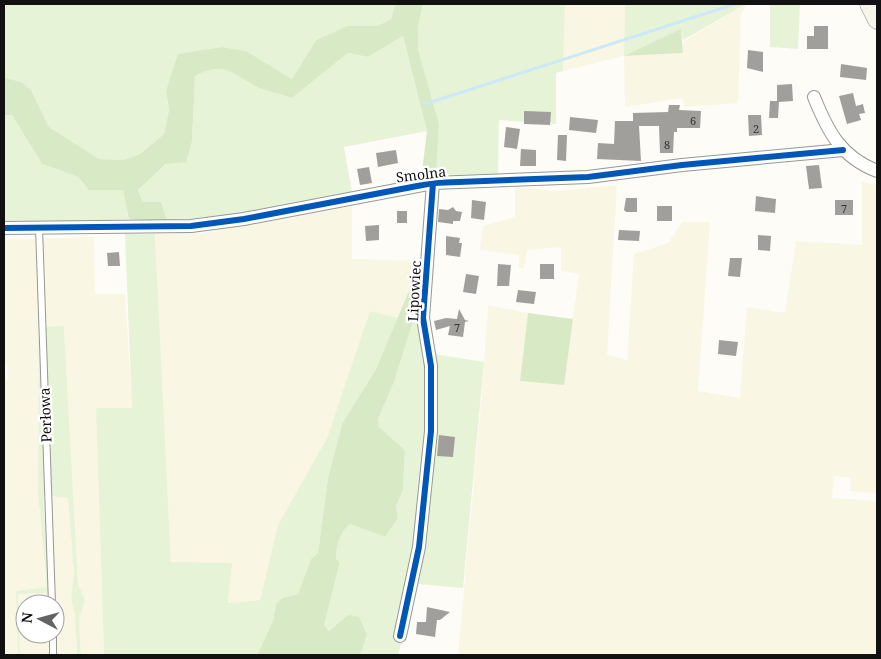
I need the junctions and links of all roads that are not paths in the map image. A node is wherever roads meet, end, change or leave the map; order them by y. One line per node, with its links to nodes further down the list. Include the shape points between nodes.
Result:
1 (868, 4): 2 (main road)
2 (877, 20)
3 (814, 98): 4 (street, via 826,128)
4 (843, 150): 5 (street); 6 (street, Smolna, via 682,165 588,178)
5 (877, 171)
6 (433, 183): 7 (street, Smolna, via 191,226); 10 (street, Lipowiec, via 423,318 430,366 431,431 419,547)
7 (39, 227): 8 (street, Smolna); 9 (lane, Perłowa)
8 (4, 228)
9 (52, 594)
10 (400, 636)

